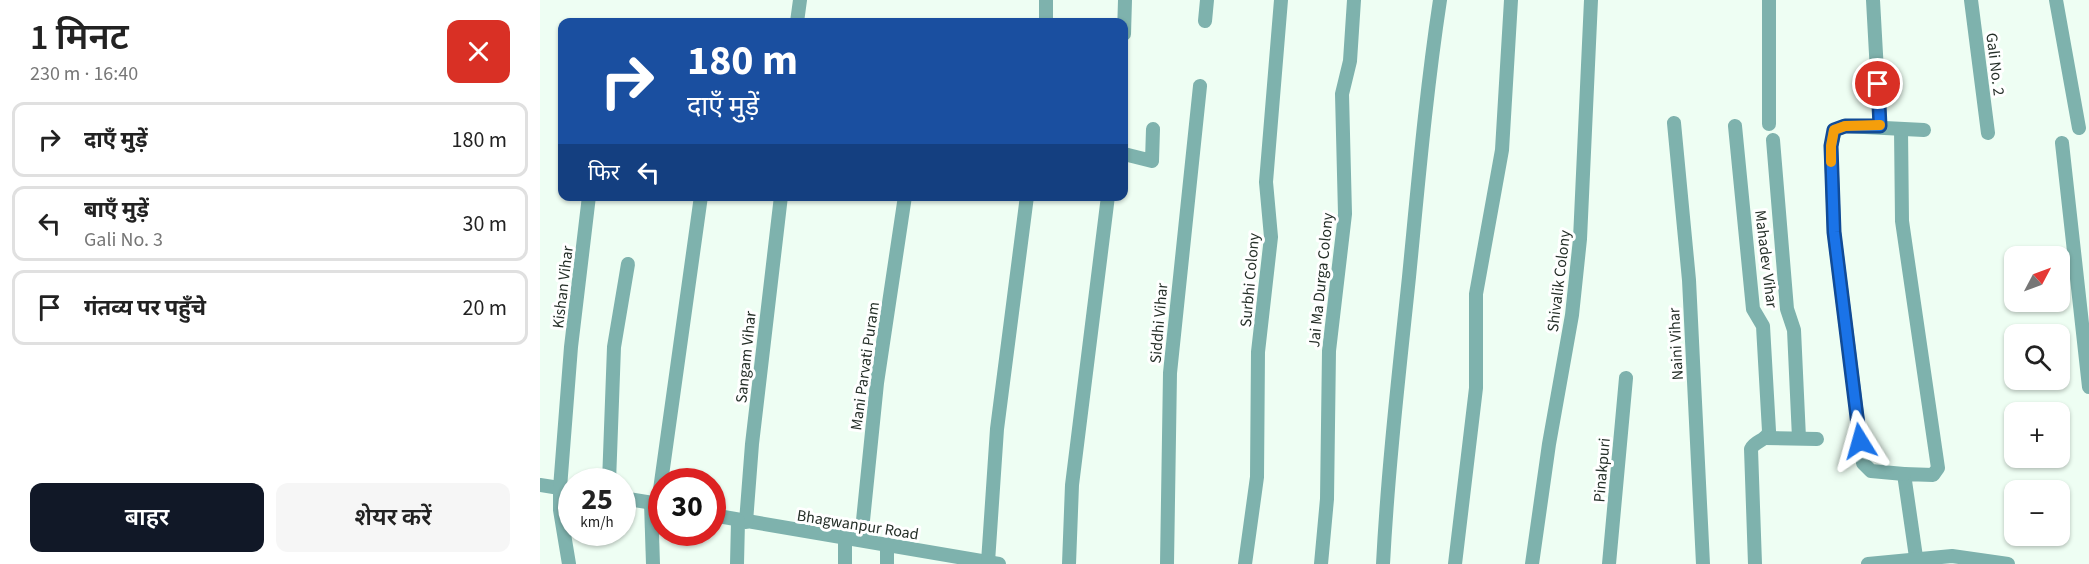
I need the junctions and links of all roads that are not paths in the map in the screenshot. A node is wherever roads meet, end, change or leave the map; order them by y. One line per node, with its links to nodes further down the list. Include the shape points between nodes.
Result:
1 (800, 0): 14 (street)
2 (1046, 0): 15 (street)
3 (1125, 0): 16 (street)
4 (1207, 0): 17 (street)
5 (1281, 0): 66 (street, Surbhi Colony, via 1266,182 1271,237 1258,352 1257,477)
6 (1354, 0): 67 (street, Jai Ma Durga Colony, via 1350,62 1342,94 1345,214 1328,361 1327,499)
7 (1440, 0): 68 (street, via 1431,55)
8 (1511, 0): 69 (street, via 1502,150 1476,294 1476,388)
9 (1592, 0): 70 (street, Shivalik Colony, via 1580,239 1572,315)
10 (1768, 0): 20 (street)
11 (1873, 0): 22 (street)
12 (1971, 0): 27 (street, Gali No. 2)
13 (2056, 0): 23 (street)
14 (798, 18)
15 (1046, 18)
16 (1124, 18)
17 (1205, 21)
18 (1200, 86): 65 (street, Siddhi Vihar, via 1170,373)
19 (1674, 123): 72 (street, Naini Vihar, via 1689,280)
20 (1769, 124)
21 (1735, 126): 40 (street, Mahadev Vihar, via 1753,309 1763,326 1769,431)
22 (1880, 126): 25 (street); 46 (street, via 1845,126 1834,130 1834,232 1863,464 1871,471)
23 (2079, 128)
24 (1153, 129): 30 (street, via 1152,160)
25 (1901, 129): 26 (street); 46 (street, via 1902,221 1938,468 1933,475)
26 (1923, 130)
27 (1988, 133)
28 (1773, 140): 41 (street, via 1787,309 1794,330)
29 (2062, 143): 39 (street)
30 (1128, 155)
31 (588, 201): 43 (street, Kishan Vihar, via 571,347)
32 (700, 201): 45 (street)
33 (780, 201): 50 (street, Sangam Vihar)
34 (904, 201): 52 (street, Mani Parvati Puram, via 877,383)
35 (1026, 201): 57 (street, via 997,429)
36 (1107, 201): 64 (street, via 1072,485)
37 (628, 264): 44 (street, via 614,346)
38 (1626, 378): 71 (street, Pinakpuri)
39 (2089, 387)
40 (1765, 438): 41 (street); 73 (street, Mahadev Vihar, via 1751,449)
41 (1799, 438): 42 (street)
42 (1817, 439)
43 (567, 468)
44 (610, 468)
45 (662, 468)
46 (1904, 474): 56 (street)
47 (540, 485): 48 (street)
48 (558, 488)
49 (726, 518): 50 (street, Bhagwanpur Road)
50 (742, 521): 51 (street, Bhagwanpur Road); 61 (street, Sangam Vihar)
51 (845, 538): 52 (street, Bhagwanpur Road); 62 (street)
52 (861, 540): 53 (street, Bhagwanpur Road)
53 (887, 544): 57 (street, Bhagwanpur Road); 63 (street)
54 (566, 546): 59 (street, Kishan Vihar)
55 (655, 546): 60 (street)
56 (1916, 561): 58 (street, via 1952,556); 74 (street)
57 (988, 563)
58 (1992, 563): 75 (street)
59 (569, 564)
60 (654, 564)
61 (737, 564)
62 (845, 564)
63 (887, 564)
64 (1069, 564)
65 (1167, 564)
66 (1245, 564)
67 (1321, 564)
68 (1383, 564)
69 (1455, 564)
70 (1532, 564)
71 (1609, 564)
72 (1703, 564)
73 (1755, 564)
74 (1868, 564)
75 (2008, 564)

